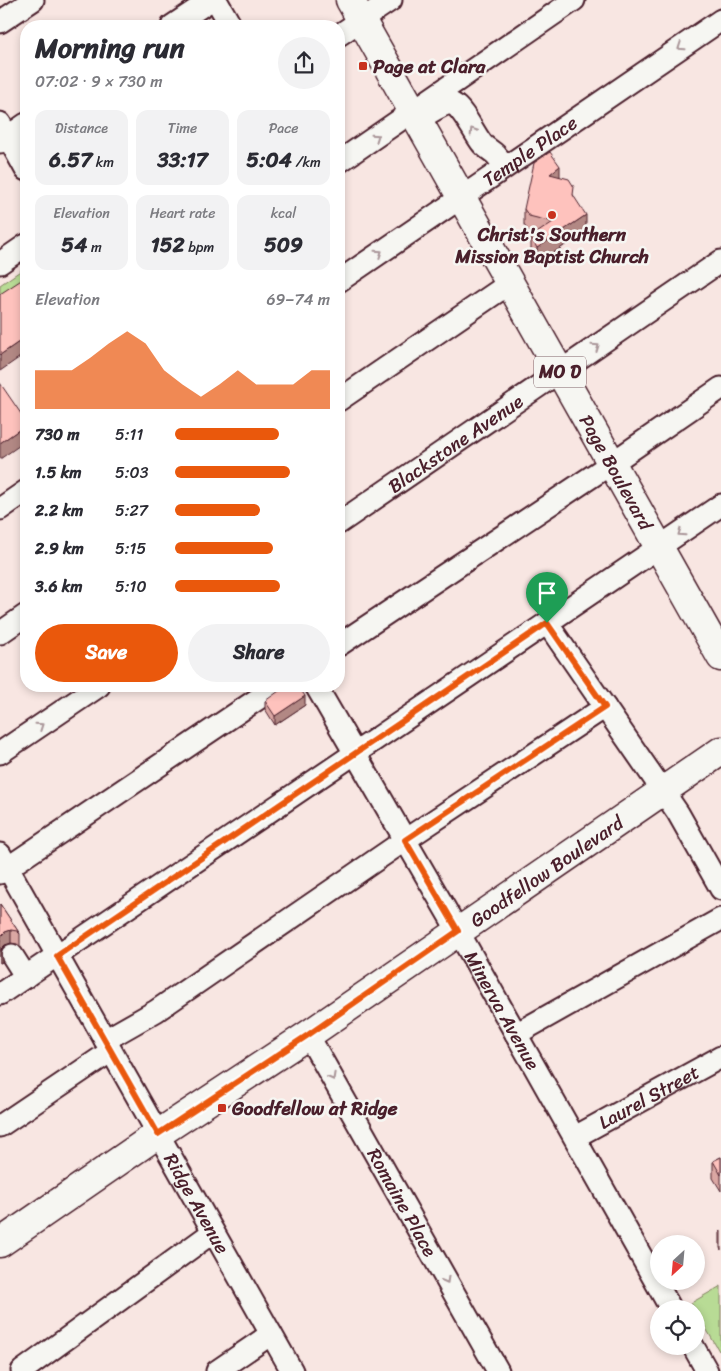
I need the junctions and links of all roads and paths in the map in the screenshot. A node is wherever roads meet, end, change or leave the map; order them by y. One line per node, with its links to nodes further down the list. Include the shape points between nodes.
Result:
1 (33, 0): 10 (street)
2 (211, 0): 7 (street)
3 (216, 0): 8 (street)
4 (391, 0): 6 (street)
5 (574, 0): 12 (street)
6 (356, 10): 11 (street); 12 (main road, Page Boulevard / MO D)
7 (181, 20)
8 (228, 20)
9 (721, 20): 17 (street, Temple Place, one-way to 17)
10 (0, 22)
11 (345, 26)
12 (415, 116): 15 (street, one-way to 12); 17 (street, one-way to 12, via 481,143 453,104); 18 (main road, Page Boulevard / MO D)
13 (20, 127): 14 (street)
14 (3, 134): 16 (street)
15 (345, 158)
16 (20, 161)
17 (505, 168): 18 (street, Temple Place)
18 (461, 198): 22 (street, Temple Place, one-way to 18); 23 (main road, Page Boulevard / MO D)
19 (20, 249): 21 (street)
20 (721, 261): 24 (street, Blackstone Avenue, one-way to 20)
21 (0, 263)
22 (345, 277)
23 (510, 283): 24 (main road, Page Boulevard / MO D); 26 (street)
24 (560, 372): 27 (main road, Page Boulevard / MO D); 31 (street, Blackstone Avenue)
25 (721, 388): 27 (street)
26 (345, 396)
27 (612, 463): 32 (main road, Page Boulevard / MO D); 36 (street)
28 (20, 495): 30 (street)
29 (721, 506): 32 (street, one-way to 32)
30 (0, 509)
31 (345, 519)
32 (660, 547): 34 (street); 37 (main road, Page Boulevard / MO D)
33 (20, 619): 35 (street)
34 (547, 623): 41 (street); 44 (street)
35 (0, 633)
36 (345, 641)
37 (721, 657)
38 (89, 692): 43 (street, one-way to 38)
39 (268, 692): 47 (street)
40 (319, 692): 44 (street, Minerva Avenue)
41 (605, 707): 45 (street); 46 (street)
42 (721, 751): 45 (main road, Goodfellow Boulevard)
43 (0, 753)
44 (354, 753): 46 (street, Minerva Avenue); 52 (street)
45 (662, 790): 48 (street); 50 (main road, Goodfellow Boulevard)
46 (405, 840): 50 (street, Minerva Avenue); 57 (street)
47 (3, 865): 52 (street, Ridge Avenue)
48 (721, 889)
49 (721, 919): 55 (street)
50 (458, 931): 55 (street, Minerva Avenue); 56 (main road, Goodfellow Boulevard)
51 (12, 955): 53 (street)
52 (57, 956): 53 (street); 57 (street, Ridge Avenue)
53 (26, 977): 54 (street)
54 (0, 994)
55 (516, 1034): 61 (street, Minerva Avenue)
56 (308, 1035): 60 (main road, Goodfellow Boulevard); 70 (street, Romaine Place, one-way to 70)
57 (108, 1045): 59 (street); 60 (street, Ridge Avenue)
58 (721, 1057): 61 (street, Laurel Street)
59 (0, 1126)
60 (158, 1134): 62 (street, Ridge Avenue); 63 (main road, Goodfellow Boulevard)
61 (575, 1137): 64 (street, Minerva Avenue)
62 (213, 1232): 65 (street, Ridge Avenue); 67 (street)
63 (0, 1243)
64 (666, 1300)
65 (271, 1334): 68 (street); 69 (street, Ridge Avenue)
66 (698, 1355): 71 (street)
67 (22, 1371)
68 (217, 1371)
69 (292, 1371)
70 (498, 1371)
71 (707, 1371)

